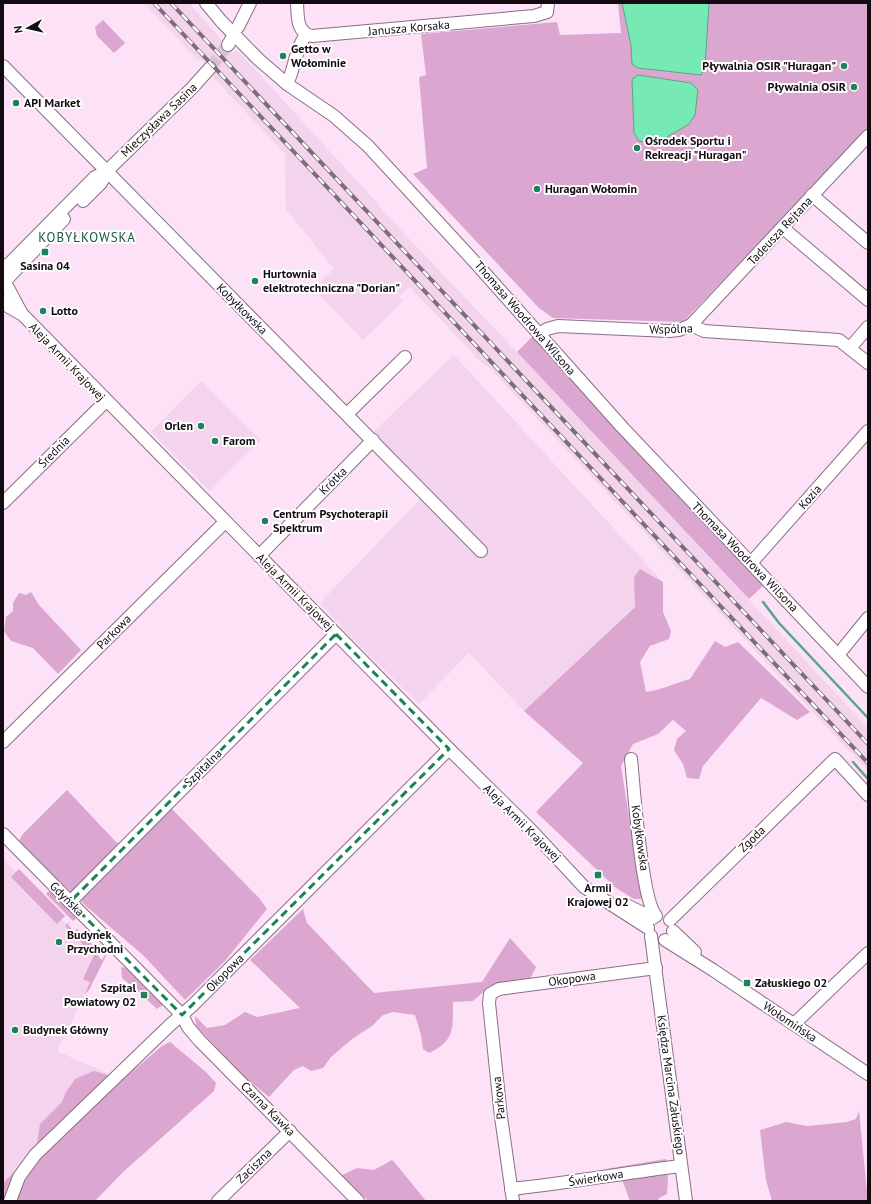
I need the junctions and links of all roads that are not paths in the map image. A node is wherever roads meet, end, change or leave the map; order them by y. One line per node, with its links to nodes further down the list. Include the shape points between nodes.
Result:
1 (206, 3): 9 (street, Thomasa Woodrowa Wilsona, via 258,59)
2 (250, 3): 5 (street)
3 (297, 3): 6 (street, via 299,25)
4 (548, 8): 6 (street, Janusza Korsaka, via 534,16)
5 (238, 27)
6 (306, 35): 9 (street, via 300,42)
7 (3, 66): 11 (street, Kobyłkowska)
8 (210, 68): 11 (street, Mieczysława Sasina)
9 (287, 84): 23 (street, Thomasa Woodrowa Wilsona, via 334,116 368,146)
10 (868, 136): 12 (street, Tadeusza Rejtana)
11 (107, 170): 15 (street, Mieczysława Sasina, via 95,177); 17 (street, Mieczysława Sasina, via 101,183); 28 (street, Kobyłkowska)
12 (812, 196): 13 (street, Tadeusza Rejtana); 14 (street)
13 (783, 228): 19 (street); 21 (street, Tadeusza Rejtana)
14 (868, 243)
15 (23, 249): 16 (street); 17 (street, Mieczysława Sasina)
16 (3, 257)
17 (5, 279): 20 (street, Aleja Armii Krajowej)
18 (3, 300): 20 (street, Aleja Armii Krajowej)
19 (868, 300)
20 (22, 316): 27 (street, Aleja Armii Krajowej)
21 (691, 326): 23 (street, Wspólna, via 669,331 558,326); 24 (street, Wspólna, via 704,331 839,340)
22 (868, 327): 24 (street)
23 (539, 335): 35 (street, Thomasa Woodrowa Wilsona, via 622,427)
24 (850, 348): 26 (street, Wspólna)
25 (405, 358): 28 (street)
26 (868, 363)
27 (106, 401): 31 (street, Średnia); 32 (street, Aleja Armii Krajowej)
28 (347, 414): 30 (street, Kobyłkowska)
29 (868, 431): 35 (street, Kozia)
30 (373, 440): 33 (street, Kobyłkowska); 34 (street, Krótka)
31 (3, 503)
32 (226, 522): 34 (street, Aleja Armii Krajowej); 40 (street, Parkowa)
33 (481, 551)
34 (258, 556): 37 (street, Aleja Armii Krajowej)
35 (752, 563): 38 (street, Thomasa Woodrowa Wilsona)
36 (868, 618): 38 (street)
37 (336, 634): 41 (street, Aleja Armii Krajowej); 45 (street, Szpitalna)
38 (834, 651): 39 (street, Thomasa Woodrowa Wilsona)
39 (868, 687)
40 (3, 742)
41 (449, 749): 46 (street, Aleja Armii Krajowej, via 584,887); 50 (street, Okopowa)
42 (631, 759): 46 (street, Kobyłkowska, via 636,819 644,868 651,907)
43 (868, 795): 46 (street, Zgoda, via 834,759)
44 (3, 834): 45 (street, Gdyńska)
45 (70, 902): 50 (street, Gdyńska)
46 (659, 929): 48 (street, Księdza Marcina Załuskiego); 51 (street, Wołomińska, via 713,970)
47 (868, 953): 51 (street)
48 (656, 968): 49 (street, Okopowa, via 499,989); 54 (street, Księdza Marcina Załuskiego)
49 (490, 994): 55 (street, Parkowa, via 501,1117)
50 (182, 1015): 53 (street, Czarna Kawka, via 199,1040); 56 (street, Okopowa, via 35,1155 19,1177)
51 (794, 1024): 52 (street, Wołomińska)
52 (868, 1074)
53 (290, 1131): 57 (street, Zaciszna); 58 (street, Czarna Kawka)
54 (681, 1166): 55 (street, Świerkowa, via 574,1182); 59 (street, Księdza Marcina Załuskiego)
55 (512, 1195)
56 (10, 1201)
57 (218, 1201)
58 (358, 1201)
59 (686, 1201)

